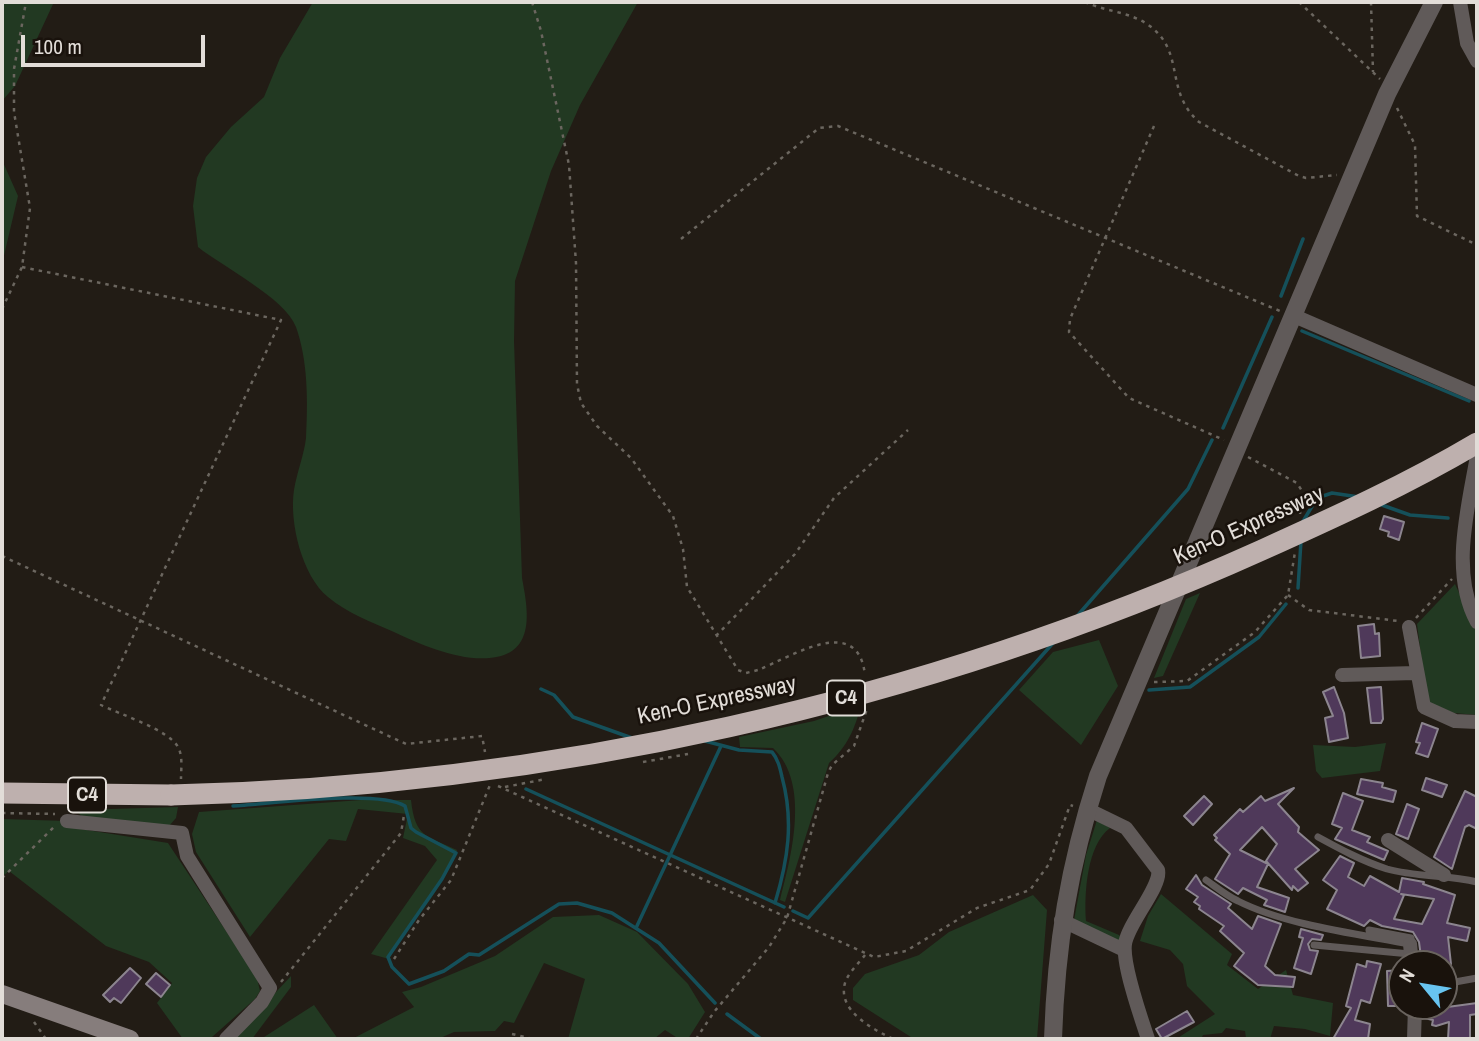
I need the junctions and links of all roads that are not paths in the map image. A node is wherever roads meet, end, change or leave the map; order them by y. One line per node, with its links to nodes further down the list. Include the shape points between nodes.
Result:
1 (1434, 2): 4 (street, via 1388,91)
2 (1460, 2): 3 (street, via 1467,43)
3 (1477, 61)
4 (1292, 315): 5 (street); 14 (street)
5 (1477, 395)
6 (1477, 443): 13 (highway, Ken-O Expressway / C4, bridge, via 1344,513 1105,616 990,656 769,719 626,748 383,783)
7 (1477, 456): 8 (street, via 1462,568 1464,594)
8 (1477, 622)
9 (1409, 627): 10 (street)
10 (1415, 673): 11 (street); 12 (street, via 1424,707 1455,721)
11 (1342, 675)
12 (1477, 722)
13 (2, 793)
14 (1087, 809): 21 (street); 24 (street, via 1126,828 1158,870)
15 (61, 818): 33 (street, via 182,833 187,856 270,988)
16 (1318, 837): 18 (lane, via 1388,869)
17 (1388, 840): 18 (street)
18 (1444, 875): 20 (lane)
19 (1206, 880): 25 (lane, via 1237,901)
20 (1477, 882)
21 (1061, 920): 24 (street); 34 (street)
22 (1368, 930): 26 (lane, via 1410,938)
23 (1314, 945): 27 (lane)
24 (1124, 950): 35 (street)
25 (1398, 950)
26 (1411, 950)
27 (1388, 952)
28 (1477, 978): 29 (lane)
29 (1458, 981)
30 (2, 994): 32 (main road)
31 (1415, 1020): 36 (street)
32 (131, 1039)
33 (226, 1039)
34 (1054, 1039)
35 (1148, 1039)
36 (1414, 1039)

